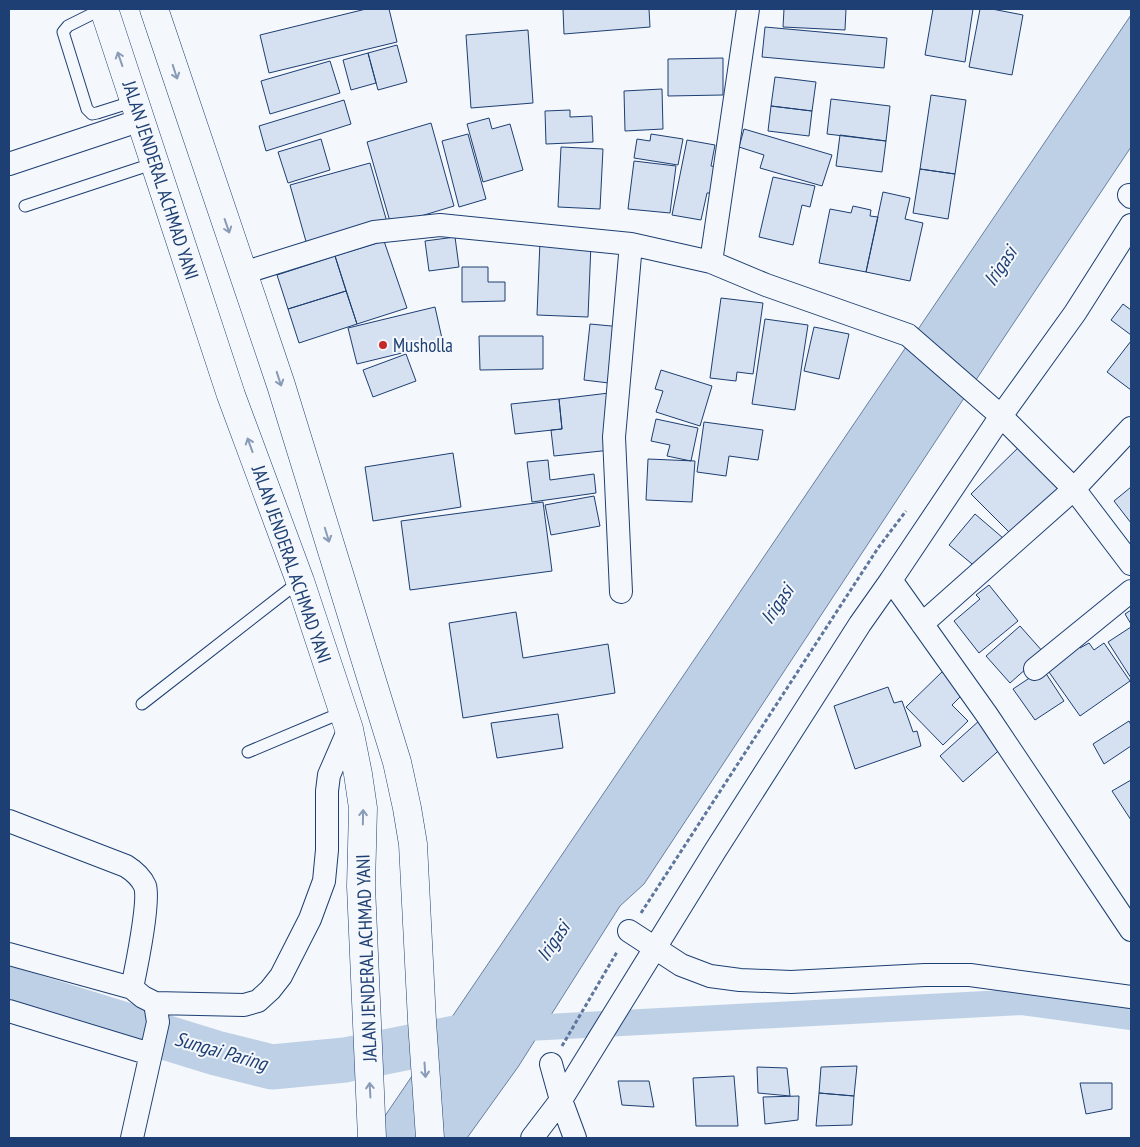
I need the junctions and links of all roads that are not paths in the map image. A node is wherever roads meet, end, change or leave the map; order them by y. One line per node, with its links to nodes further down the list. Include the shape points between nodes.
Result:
1 (103, 9): 4 (highway, JALAN JENDERAL ACHMAD YANI, one-way to 1); 4 (lane, via 68,26 63,32 87,109 92,114)
2 (154, 9): 11 (highway, JALAN JENDERAL ACHMAD YANI, one-way to 11)
3 (748, 9): 10 (street)
4 (138, 110): 5 (highway, JALAN JENDERAL ACHMAD YANI); 6 (street)
5 (155, 163): 7 (lane); 17 (highway, JALAN JENDERAL ACHMAD YANI, one-way to 5, via 232,395)
6 (9, 164)
7 (25, 206)
8 (1131, 225): 12 (street, via 1075,313)
9 (632, 244): 10 (street); 11 (street, via 440,225 374,232); 19 (street, via 614,437)
10 (711, 262): 12 (street, via 908,335)
11 (243, 273): 38 (highway, JALAN JENDERAL ACHMAD YANI, one-way to 38, via 281,385 397,762 407,808 413,844)
12 (1001, 416): 14 (street); 16 (street)
13 (1131, 428): 14 (street)
14 (1074, 489): 15 (street); 20 (street)
15 (1131, 564)
16 (891, 580): 20 (street); 28 (street, via 715,851)
17 (300, 581): 22 (lane); 23 (highway, JALAN JENDERAL ACHMAD YANI)
18 (1131, 591): 21 (street)
19 (621, 592)
20 (922, 624): 26 (street)
21 (1035, 669)
22 (142, 704)
23 (346, 721): 24 (lane); 33 (street, via 328,783 324,882 310,919 280,976 258,1001); 37 (highway, JALAN JENDERAL ACHMAD YANI, one-way to 23, via 361,886 363,808)
24 (248, 752)
25 (9, 821): 30 (street, via 126,866 136,873 144,886 146,898)
26 (1131, 930)
27 (629, 931): 28 (street)
28 (656, 949): 31 (street, via 681,965 710,976 740,980 791,982 925,974 970,975); 35 (street)
29 (9, 954): 30 (street)
30 (132, 988): 33 (street, via 143,997)
31 (1131, 997)
32 (9, 1011): 33 (street)
33 (154, 1031): 36 (street)
34 (551, 1064): 35 (street)
35 (561, 1100): 39 (street); 40 (street)
36 (132, 1138)
37 (372, 1138)
38 (430, 1138)
39 (532, 1138)
40 (575, 1138)

